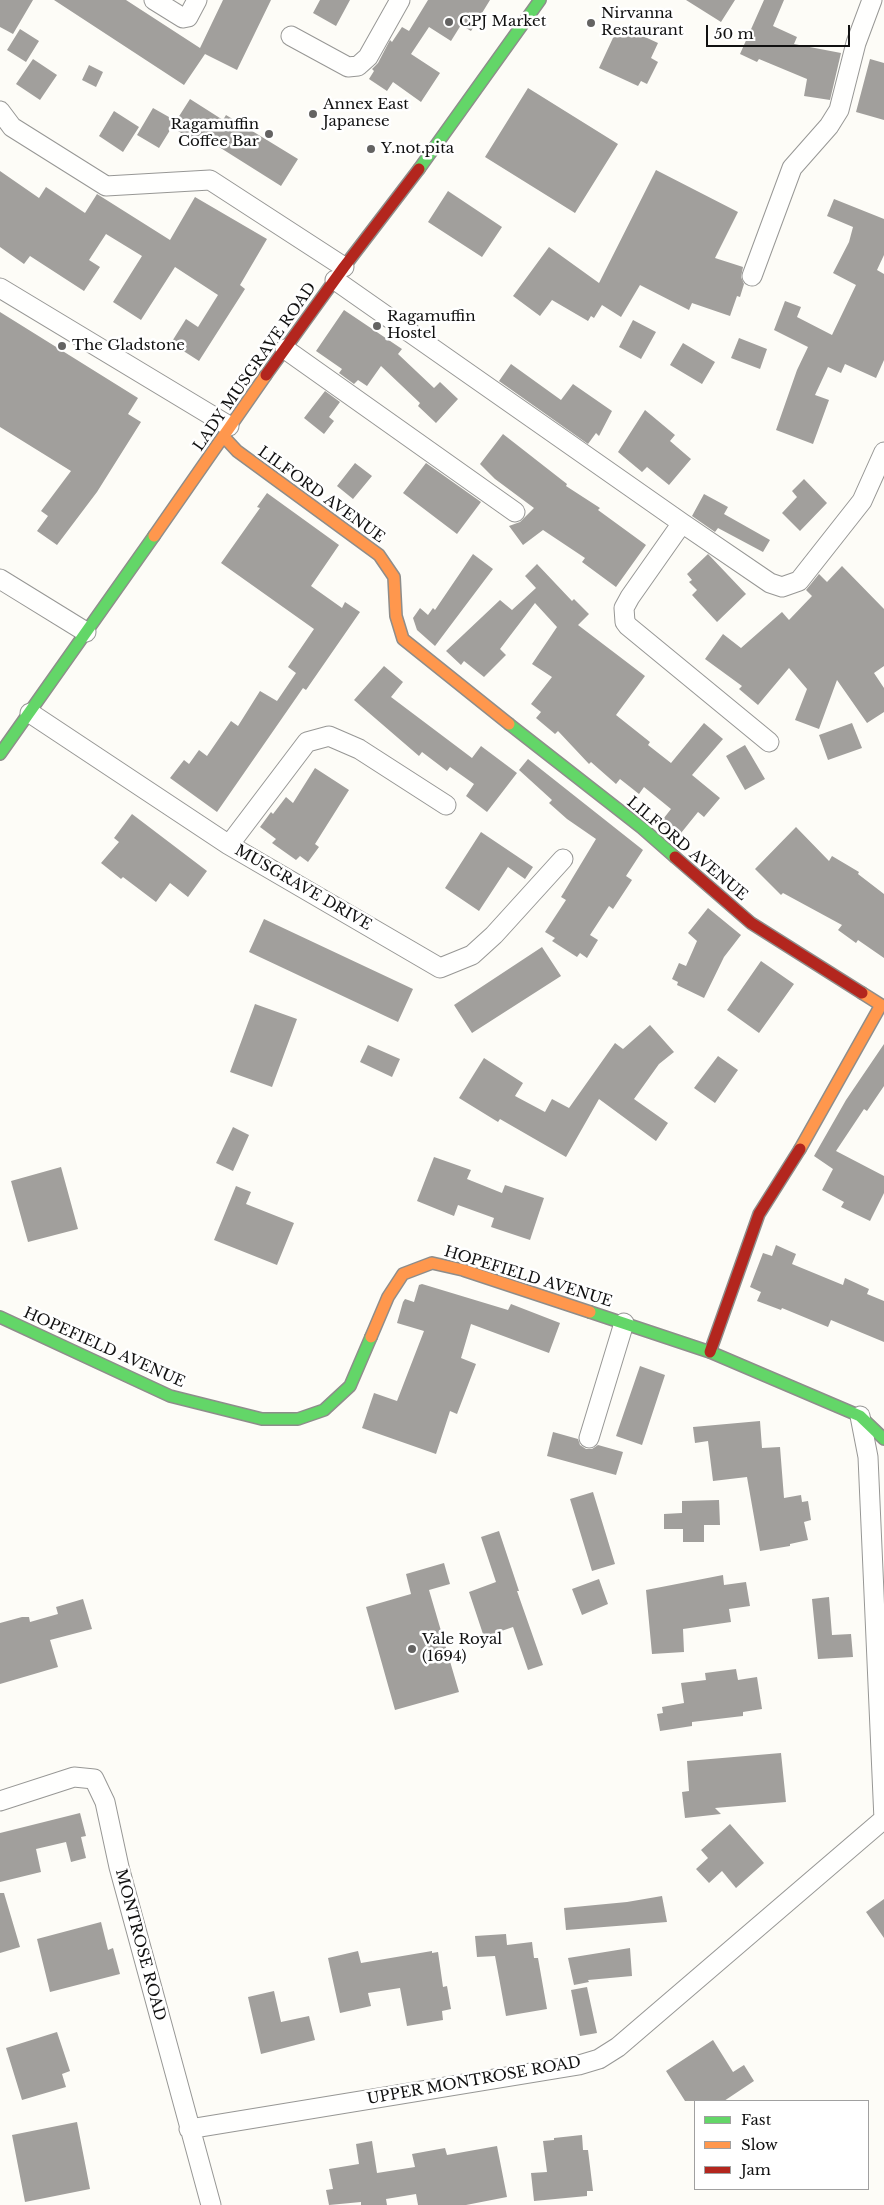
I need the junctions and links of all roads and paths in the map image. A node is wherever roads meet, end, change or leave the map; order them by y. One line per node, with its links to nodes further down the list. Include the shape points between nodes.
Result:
1 (154, 0): 2 (street, via 183,18 188,17)
2 (197, 0)
3 (400, 0): 6 (street, via 368,56 358,66 348,67)
4 (540, 0): 8 (street, LADY MUSGRAVE ROAD, via 432,153)
5 (872, 0): 9 (street, via 856,44 839,110 792,168)
6 (290, 36)
7 (0, 111): 8 (street, via 12,127 106,186 210,180)
8 (340, 274): 11 (street, LADY MUSGRAVE ROAD); 15 (street)
9 (752, 276)
10 (0, 288): 12 (street)
11 (285, 349): 12 (street, LADY MUSGRAVE ROAD); 14 (street)
12 (226, 432): 17 (street, LADY MUSGRAVE ROAD); 24 (street, LILFORD AVENUE, via 237,451 379,555 394,577 396,616 403,639 418,653 642,828 751,924)
13 (884, 452): 15 (street, via 862,501 799,581 782,587 770,583)
14 (515, 512)
15 (682, 523): 19 (street, via 624,608 625,622)
16 (0, 579): 17 (street)
17 (86, 632): 18 (street, LADY MUSGRAVE ROAD)
18 (30, 713): 20 (street, LADY MUSGRAVE ROAD); 22 (street, MUSGRAVE DRIVE)
19 (769, 742)
20 (0, 754)
21 (446, 805): 22 (street, via 360,750 329,736 307,742)
22 (230, 845): 23 (street, MUSGRAVE DRIVE, via 440,968 472,955)
23 (563, 859)
24 (882, 1006): 27 (street, LILFORD AVENUE, via 759,1214)
25 (0, 1318): 26 (street, HOPEFIELD AVENUE, via 170,1396 262,1419 298,1419 324,1410 350,1386 388,1297 403,1274 432,1263 464,1270)
26 (624, 1323): 27 (street, HOPEFIELD AVENUE); 29 (street)
27 (710, 1352): 28 (street, HOPEFIELD AVENUE)
28 (860, 1416): 30 (street, HOPEFIELD AVENUE); 32 (street, via 868,1457)
29 (589, 1438)
30 (884, 1439)
31 (0, 1801): 33 (street, MONTROSE ROAD, via 74,1777 94,1779 105,1802 119,1867)
32 (884, 1819): 33 (street, UPPER MONTROSE ROAD, via 600,2059)
33 (189, 2129): 34 (street, MONTROSE ROAD)
34 (211, 2205)

